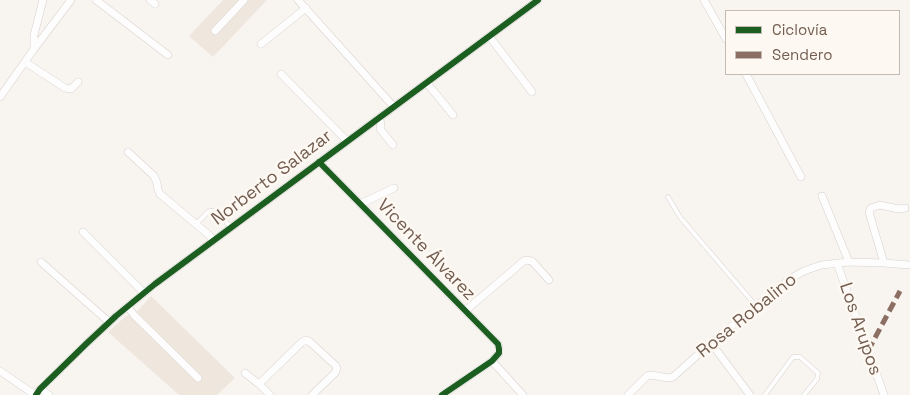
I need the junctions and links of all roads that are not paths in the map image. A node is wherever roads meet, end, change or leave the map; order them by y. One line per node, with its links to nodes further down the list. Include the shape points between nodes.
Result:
1 (43, 0): 13 (street, via 34,35)
2 (71, 0): 13 (street)
3 (96, 0): 14 (street)
4 (244, 0): 9 (street)
5 (298, 0): 8 (street)
6 (538, 0): 10 (street, Norberto Salazar)
7 (704, 0): 11 (street)
8 (306, 8): 12 (street); 22 (street)
9 (215, 31)
10 (489, 36): 19 (street, Norberto Salazar); 20 (street)
11 (725, 37)
12 (262, 44)
13 (34, 49): 15 (street)
14 (168, 55)
15 (25, 62): 18 (street, via 66,88); 21 (street)
16 (282, 74): 25 (street)
17 (749, 75): 29 (street)
18 (78, 82)
19 (427, 83): 22 (street, Norberto Salazar); 23 (street)
20 (532, 92)
21 (0, 96)
22 (394, 107): 24 (street, Norberto Salazar)
23 (453, 115)
24 (378, 118): 25 (street, Norberto Salazar); 26 (street, via 380,129)
25 (347, 141): 28 (street, Norberto Salazar)
26 (393, 145)
27 (128, 152): 35 (street, via 154,176 160,194)
28 (319, 162): 33 (street, Vicente Álvarez); 36 (street, Norberto Salazar)
29 (801, 177)
30 (394, 188): 33 (street)
31 (822, 196): 40 (street)
32 (668, 197): 46 (lane, via 680,217)
33 (360, 204): 48 (street, Vicente Álvarez)
34 (905, 208): 42 (street, via 880,205 869,212)
35 (196, 224): 36 (lane, via 209,211 215,211); 38 (street)
36 (231, 227): 38 (street, Norberto Salazar)
37 (83, 232): 45 (street)
38 (213, 240): 45 (street, Norberto Salazar)
39 (42, 262): 49 (street)
40 (849, 262): 41 (street, Rosa Robalino); 42 (street, Rosa Robalino)
41 (837, 263): 46 (street, Rosa Robalino, via 804,271); 66 (street, Los Arupos)
42 (884, 263): 43 (street, Rosa Robalino)
43 (910, 265)
44 (548, 280): 48 (street, via 532,261 525,260)
45 (144, 293): 47 (street, Norberto Salazar)
46 (756, 306): 50 (street, Rosa Robalino)
47 (128, 307): 49 (street, Norberto Salazar); 54 (street)
48 (465, 311): 51 (street, Vicente Álvarez, via 498,344 499,353)
49 (109, 322): 56 (street, Norberto Salazar)
50 (711, 343): 62 (street, Rosa Robalino, via 673,377 651,374); 63 (street)
51 (492, 361): 60 (street); 61 (street)
52 (0, 371): 56 (street)
53 (245, 373): 55 (street)
54 (198, 378)
55 (259, 384): 58 (street); 59 (street, via 306,340 337,368)
56 (37, 393): 57 (street)
57 (49, 395)
58 (270, 395)
59 (312, 395)
60 (442, 395)
61 (523, 395)
62 (628, 395)
63 (750, 395)
64 (765, 395): 65 (lane, via 793,358 800,357 818,373 818,379)
65 (804, 395)
66 (884, 395)

